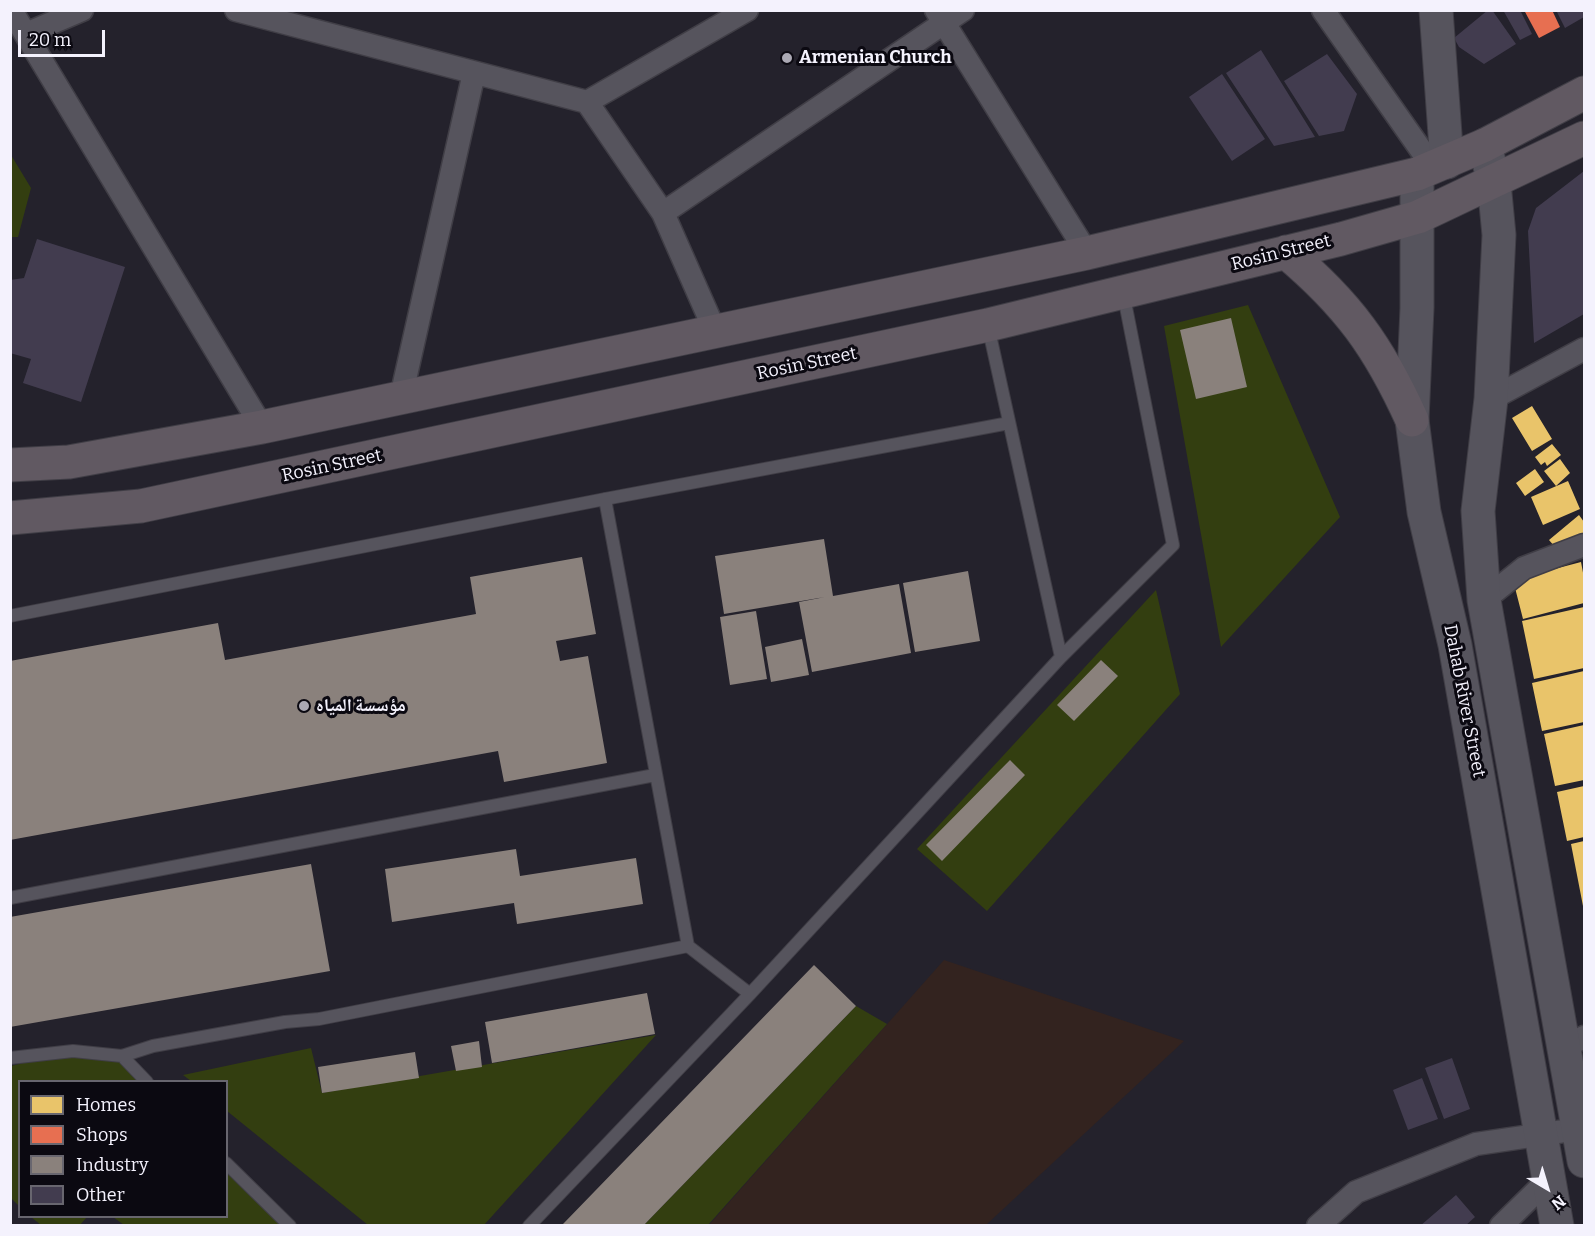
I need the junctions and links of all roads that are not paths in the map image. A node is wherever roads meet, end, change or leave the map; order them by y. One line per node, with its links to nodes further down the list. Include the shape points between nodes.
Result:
1 (11, 10): 9 (street)
2 (82, 10): 9 (street)
3 (236, 10): 10 (street)
4 (747, 10): 12 (street)
5 (963, 10): 8 (street)
6 (1323, 10): 15 (street)
7 (1436, 10): 15 (main road, Dahab River Street)
8 (940, 16): 17 (street); 20 (street)
9 (26, 34): 29 (street)
10 (474, 73): 12 (street); 25 (street)
11 (1584, 93): 14 (main road)
12 (587, 102): 17 (street)
13 (1584, 138): 16 (main road, Rosin Street)
14 (1485, 145): 15 (main road); 16 (main road, Dahab River Street)
15 (1432, 168): 18 (main road, Dahab River Street); 20 (main road)
16 (1494, 183): 18 (main road, Rosin Street); 26 (main road, Dahab River Street, via 1499,235)
17 (663, 213): 23 (street)
18 (1418, 217): 19 (main road, Rosin Street); 27 (main road, Dahab River Street)
19 (1286, 252): 21 (main road, Rosin Street); 27 (main road, via 1332,294 1372,342)
20 (1087, 253): 23 (main road)
21 (1123, 292): 22 (main road, Rosin Street); 36 (lane, via 1173,545)
22 (988, 325): 28 (lane); 32 (main road, Rosin Street, via 141,506)
23 (715, 331): 25 (main road)
24 (1584, 349): 26 (street)
25 (401, 397): 29 (main road)
26 (1491, 399): 34 (main road, Dahab River Street, via 1478,511)
27 (1412, 420): 46 (main road, Dahab River Street, via 1424,512 1455,645)
28 (1009, 423): 31 (lane); 36 (lane)
29 (262, 427): 30 (main road, via 69,462)
30 (10, 465)
31 (605, 499): 35 (lane); 37 (lane)
32 (10, 518)
33 (1584, 545): 34 (street, via 1524,568)
34 (1484, 600): 41 (main road, Dahab River Street)
35 (10, 616)
36 (1061, 657): 40 (lane)
37 (655, 775): 38 (lane); 39 (lane)
38 (10, 898)
39 (688, 946): 40 (lane); 42 (lane, via 319,1019 153,1046)
40 (750, 994): 51 (lane)
41 (1574, 1043): 45 (main road, Dahab River Street)
42 (122, 1056): 43 (lane, via 73,1051); 44 (lane)
43 (10, 1058)
44 (145, 1080)
45 (1578, 1129): 46 (street); 47 (main road, Dahab River Street)
46 (1541, 1133): 49 (main road, Dahab River Street); 52 (street, via 1476,1144 1356,1192)
47 (1584, 1161)
48 (228, 1165): 50 (lane)
49 (1549, 1179): 53 (street); 54 (main road, Dahab River Street)
50 (290, 1226)
51 (529, 1226)
52 (1318, 1226)
53 (1501, 1226)
54 (1557, 1226)

